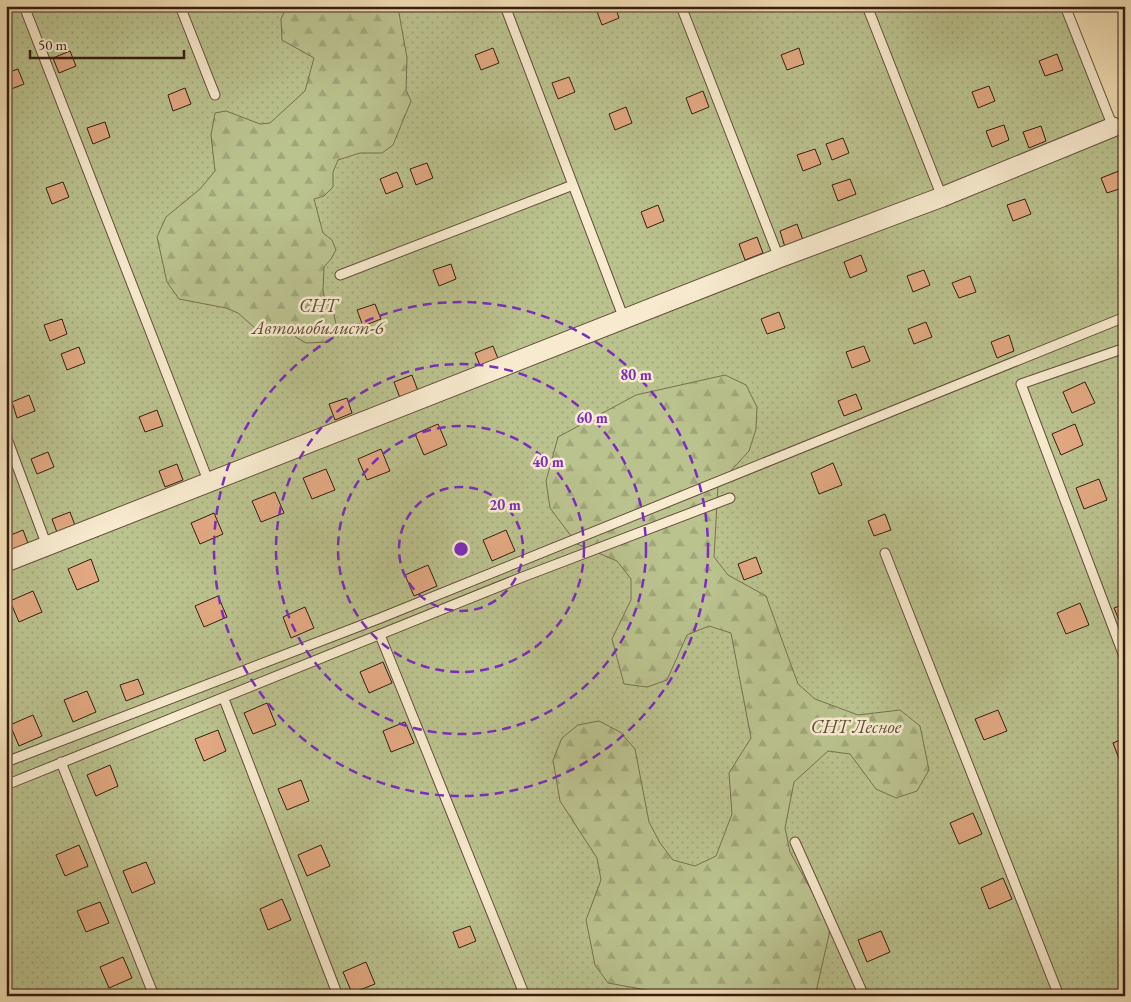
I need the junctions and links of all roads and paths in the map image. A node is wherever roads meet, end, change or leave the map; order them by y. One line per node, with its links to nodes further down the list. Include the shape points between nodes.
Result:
1 (24, 6): 17 (lane)
2 (180, 6): 7 (lane)
3 (505, 6): 9 (lane)
4 (681, 6): 11 (lane)
5 (867, 6): 10 (lane)
6 (1065, 6): 8 (lane)
7 (215, 95)
8 (1113, 127): 10 (street)
9 (573, 185): 12 (lane); 14 (lane)
10 (942, 197): 11 (street)
11 (779, 258): 14 (street)
12 (340, 275)
13 (1125, 317): 25 (lane, via 378,619)
14 (624, 319): 17 (street)
15 (1125, 348): 23 (lane, via 1021,384)
16 (6, 436): 19 (lane)
17 (209, 482): 19 (street)
18 (730, 498): 22 (lane)
19 (47, 546): 21 (street)
20 (885, 553): 33 (lane)
21 (6, 562)
22 (380, 635): 24 (lane); 31 (lane)
23 (1125, 659)
24 (224, 699): 26 (lane); 30 (lane)
25 (6, 762)
26 (61, 762): 27 (lane); 29 (lane)
27 (6, 785)
28 (795, 842): 32 (lane)
29 (154, 996)
30 (338, 996)
31 (525, 996)
32 (864, 996)
33 (1060, 996)

